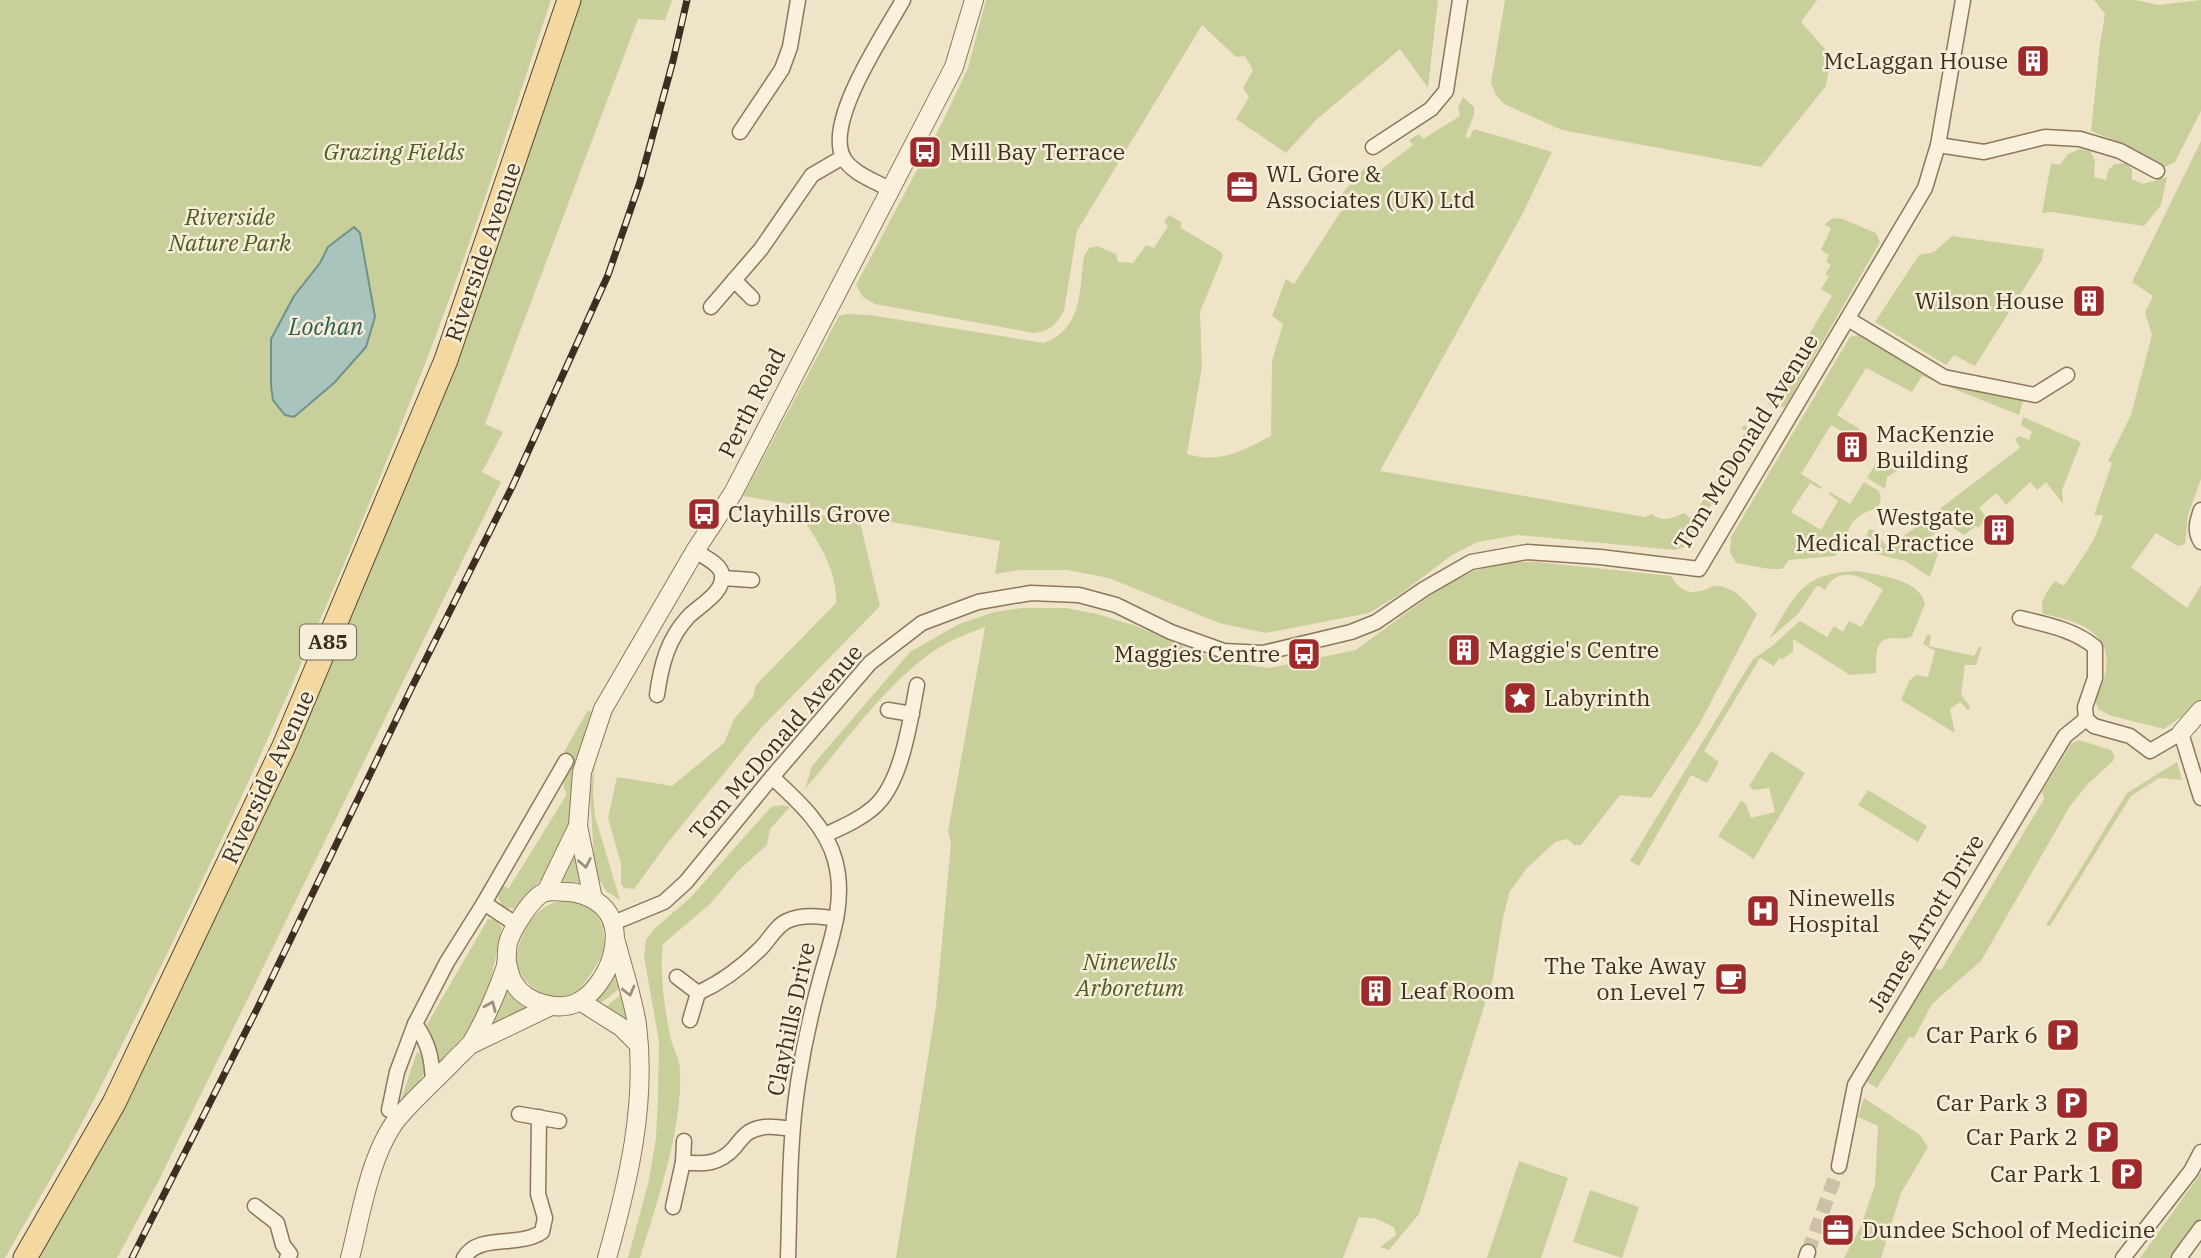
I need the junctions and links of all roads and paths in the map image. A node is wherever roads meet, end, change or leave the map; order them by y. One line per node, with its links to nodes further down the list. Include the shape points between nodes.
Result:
1 (569, 0): 65 (main road, Riverside Avenue / A85, via 446,360 284,746 114,1103)
2 (797, 0): 7 (street, via 782,69)
3 (903, 0): 10 (street, via 866,62 840,126)
4 (974, 0): 12 (street, Perth Road, via 954,67)
5 (1460, 0): 9 (street, via 1447,91 1431,109)
6 (1963, 0): 8 (street, Tom McDonald Avenue)
7 (740, 132)
8 (1938, 145): 11 (street, via 1984,152 2045,136 2080,139 2120,151); 16 (street, Tom McDonald Avenue, via 1925,188)
9 (1373, 147)
10 (843, 157): 12 (street, via 852,169); 13 (street, via 812,175)
11 (2157, 171)
12 (891, 190): 20 (street, Perth Road, via 733,493)
13 (734, 280): 14 (street); 15 (street)
14 (752, 298)
15 (711, 307)
16 (1849, 319): 17 (street, via 1944,377 2035,395); 32 (street, Tom McDonald Avenue, via 1699,569 1527,552 1471,562 1376,622 1263,653 1224,651 1080,594 1031,593 978,602 922,623 870,663)
17 (2067, 375)
18 (2201, 510): 19 (street, via 2197,535)
19 (2201, 542)
20 (695, 551): 21 (street, via 717,566); 34 (street, Perth Road, via 603,709 582,772)
21 (723, 578): 22 (street); 25 (street, via 721,586 675,633 663,659)
22 (752, 580)
23 (2020, 618): 29 (street, via 2067,630 2095,647 2095,677)
24 (917, 685): 28 (street)
25 (657, 695)
26 (888, 710): 28 (street)
27 (2201, 710): 30 (street)
28 (912, 714): 35 (street, via 888,790 859,820)
29 (2086, 719): 30 (street, via 2094,726 2130,736 2150,751); 60 (street, James Arrott Drive, via 2065,736 1855,1085)
30 (2181, 733): 33 (street)
31 (566, 761): 38 (street)
32 (772, 777): 35 (street, Clayhills Drive); 41 (street, Tom McDonald Avenue, via 687,882 664,902)
33 (2201, 797)
34 (578, 826): 36 (street, Perth Road); 37 (street, Perth Road, one-way to 37)
35 (825, 835): 39 (street, Clayhills Drive, via 840,890)
36 (546, 892): 37 (street, via 572,892); 40 (street, Perth Road, via 531,903)
37 (593, 899): 41 (street, Perth Road, via 606,909)
38 (484, 903): 40 (street); 48 (street)
39 (836, 919): 44 (street, Clayhills Drive, via 807,916 786,921 737,970); 56 (street, Clayhills Drive, via 810,1018)
40 (517, 925): 42 (street, Perth Road, via 508,943)
41 (614, 932): 45 (street, via 611,961); 49 (street, one-way to 49)
42 (507, 963): 46 (street, via 514,985 529,999); 50 (street, Perth Road, one-way to 42, via 492,1007)
43 (677, 976): 44 (street)
44 (698, 993): 47 (street)
45 (580, 1001): 46 (street, Perth Road); 49 (street, via 621,1027)
46 (551, 1006): 50 (street, Perth Road)
47 (690, 1020)
48 (415, 1024): 51 (street, via 426,1039); 52 (street)
49 (638, 1044): 69 (street, via 639,1112)
50 (470, 1045): 51 (street, Perth Road)
51 (433, 1082): 67 (street, Perth Road, via 397,1119 384,1140)
52 (389, 1110)
53 (519, 1114): 54 (street)
54 (539, 1117): 55 (street); 68 (street, via 542,1232 531,1240 480,1244)
55 (559, 1121)
56 (792, 1129): 59 (street, Clayhills Drive, via 763,1127 747,1133 716,1162); 70 (street, Clayhills Drive)
57 (684, 1141): 59 (street)
58 (2201, 1152): 71 (street)
59 (683, 1162): 62 (street)
60 (1839, 1166)
61 (255, 1206): 64 (street, via 277,1223)
62 (673, 1207)
63 (2201, 1228): 72 (street)
64 (289, 1256): 66 (street)
65 (24, 1258)
66 (305, 1258)
67 (350, 1258)
68 (464, 1258)
69 (607, 1258)
70 (788, 1258)
71 (2123, 1258)
72 (2179, 1258)

